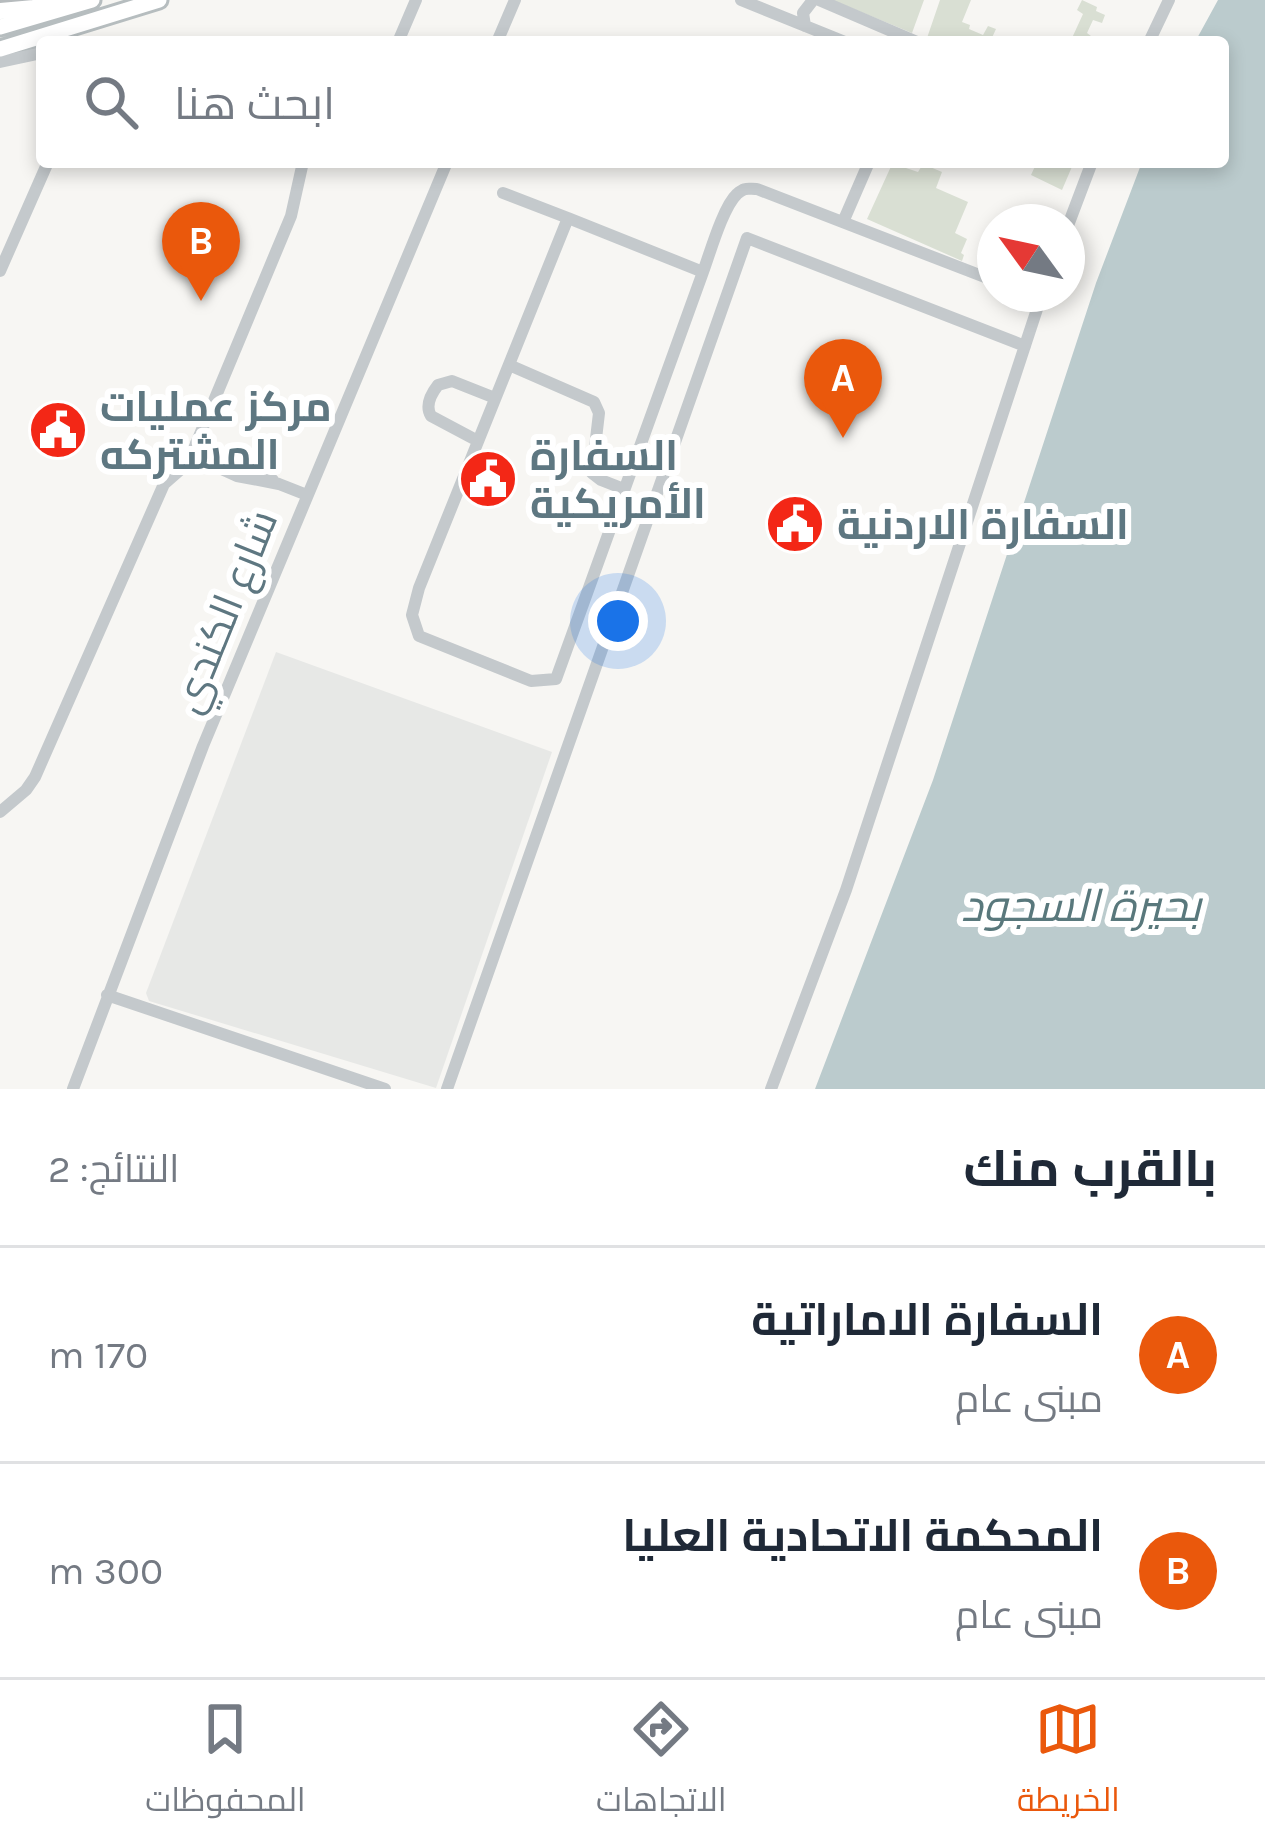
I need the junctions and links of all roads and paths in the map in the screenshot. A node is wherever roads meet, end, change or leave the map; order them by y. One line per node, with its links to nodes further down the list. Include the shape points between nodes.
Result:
1 (62, 0): 9 (highway)
2 (92, 0): 11 (main road)
3 (416, 0): 13 (street)
4 (515, 0): 14 (street)
5 (741, 0): 10 (street)
6 (818, 0): 10 (street, via 803,13); 10 (street, via 825,18); 16 (street)
7 (1169, 0): 17 (street)
8 (150, 2): 12 (main road)
9 (0, 11)
10 (808, 27): 15 (street)
11 (0, 28)
12 (41, 36)
13 (401, 36)
14 (500, 36)
15 (830, 36)
16 (902, 36)
17 (1152, 36)
18 (36, 38): 19 (main road)
19 (0, 49)
20 (36, 54): 21 (street)
21 (0, 62)
22 (45, 168): 31 (street)
23 (302, 168): 39 (street, via 291,216)
24 (444, 168): 41 (street, شارع الكندي)
25 (866, 168): 30 (street)
26 (1090, 168): 28 (street)
27 (502, 193): 29 (street)
28 (1076, 204)
29 (568, 218): 32 (street); 36 (street)
30 (843, 222): 32 (street, via 746,189 730,203); 33 (street)
31 (0, 271)
32 (703, 272): 40 (street)
33 (977, 274)
34 (1032, 312): 35 (street)
35 (1025, 346): 46 (street, via 747,238); 47 (street, via 853,868)
36 (508, 365): 37 (street); 40 (street, via 594,402 592,473)
37 (496, 398): 38 (street); 38 (street, via 452,381 432,395 431,416)
38 (478, 441): 40 (street, via 412,615 419,636 531,682 556,679)
39 (193, 449): 41 (street, via 244,461); 42 (street, via 164,484 35,777)
40 (624, 489)
41 (307, 495): 43 (street, شارع الكندي)
42 (0, 812)
43 (107, 995): 44 (street, شارع الكندي); 45 (street)
44 (73, 1089)
45 (385, 1089)
46 (447, 1089)
47 (771, 1089)

